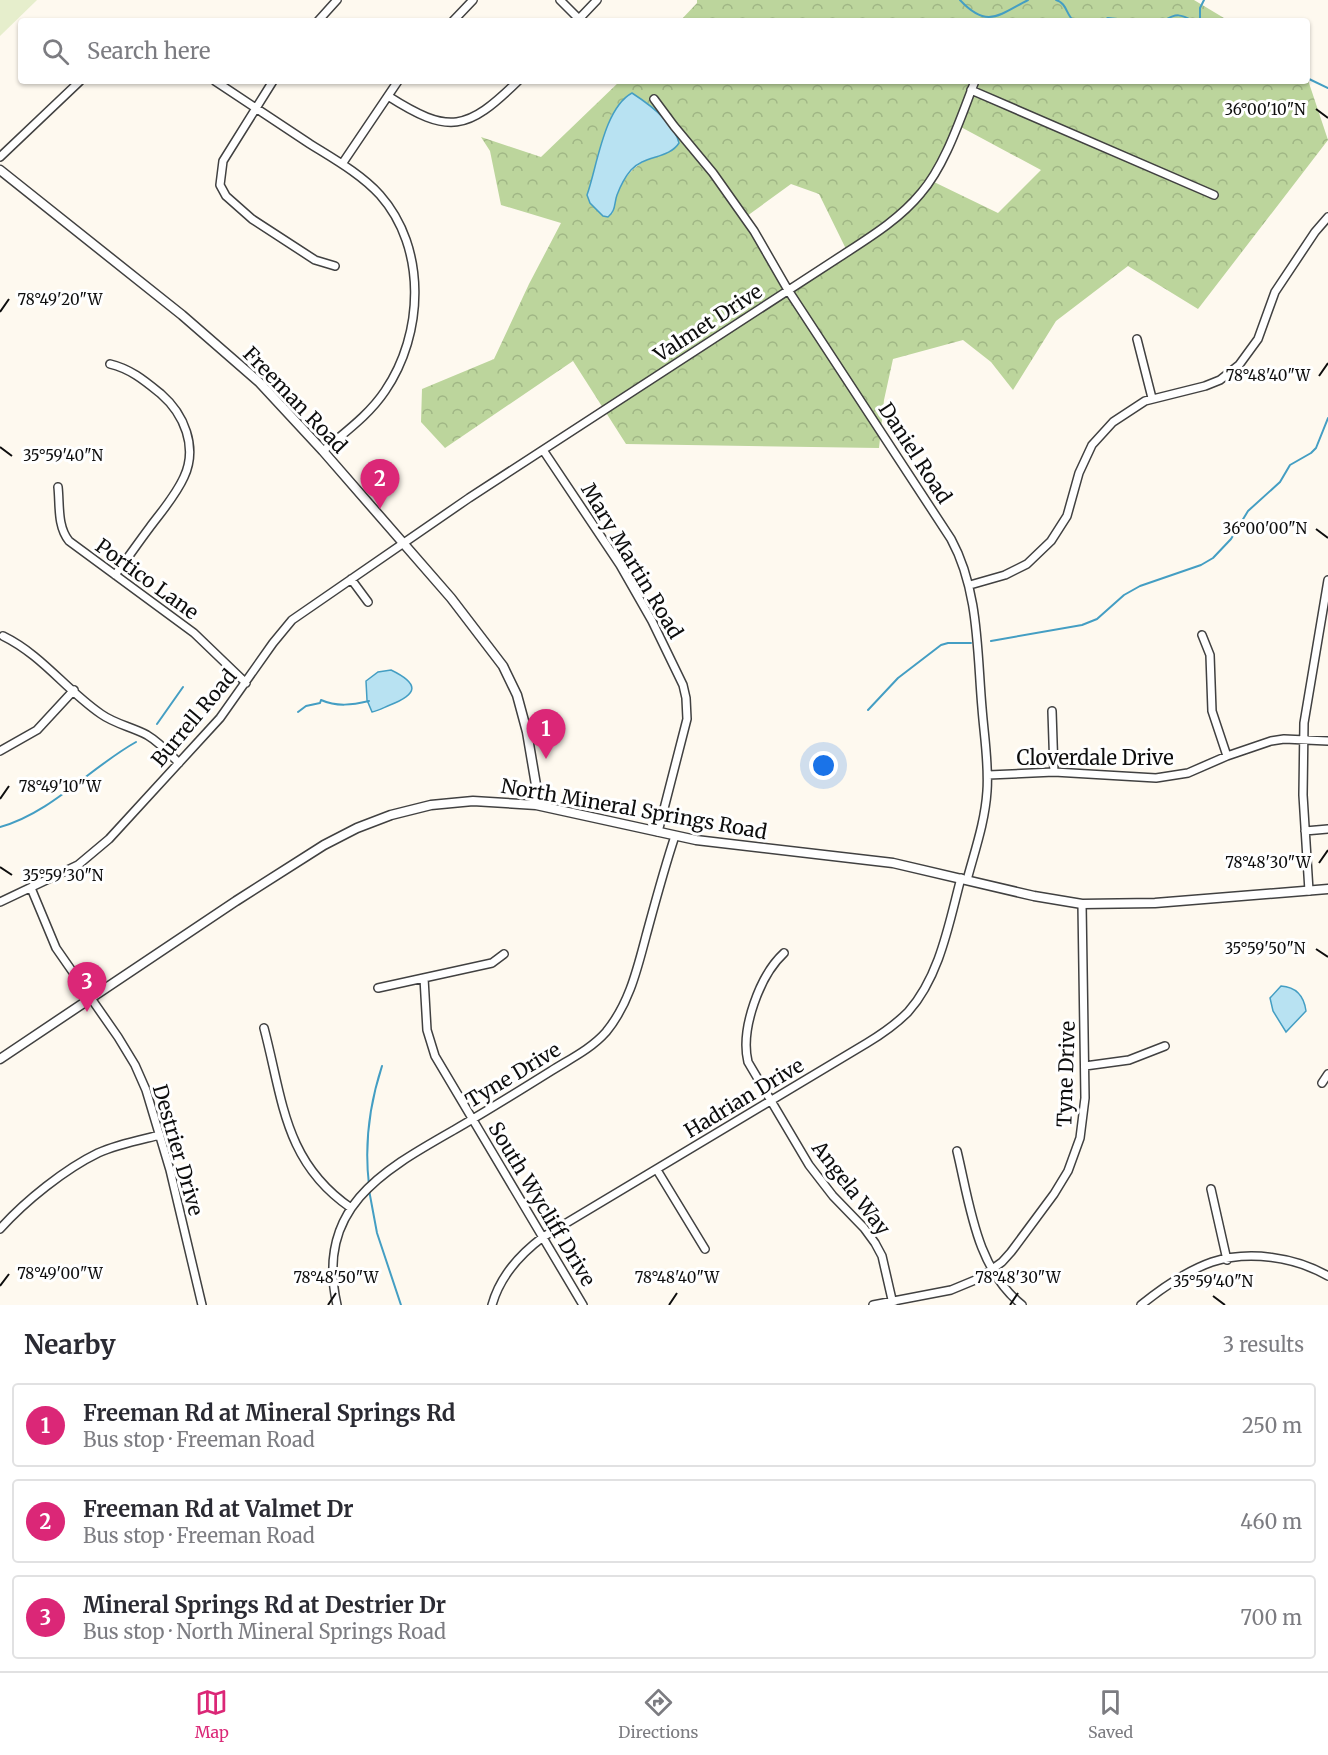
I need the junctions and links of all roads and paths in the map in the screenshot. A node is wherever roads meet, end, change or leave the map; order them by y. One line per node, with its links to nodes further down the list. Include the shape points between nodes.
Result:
1 (337, 0): 5 (street)
2 (473, 0): 6 (street)
3 (560, 0): 7 (street)
4 (597, 0): 8 (street)
5 (321, 18)
6 (456, 18)
7 (576, 18)
8 (580, 18)
9 (77, 84): 19 (street)
10 (219, 84): 18 (street)
11 (271, 84): 18 (street)
12 (396, 84): 16 (street)
13 (515, 84): 16 (street, via 495,104 460,123 437,122)
14 (974, 84): 15 (street, Valmet Drive)
15 (971, 90): 22 (street); 25 (street, Valmet Drive, via 937,170 921,194 882,228)
16 (388, 96): 20 (street)
17 (654, 99): 25 (street, Daniel Road, via 754,231)
18 (256, 109): 20 (street); 24 (street, via 223,161 220,185 226,196 252,219 315,260)
19 (0, 157)
20 (342, 164): 30 (street, via 379,194 395,214 407,238 415,308 410,337 393,379 366,414)
21 (0, 170): 30 (street, Freeman Road, via 223,350 259,382)
22 (1214, 195)
23 (1328, 217): 28 (street, via 1275,292 1258,339 1239,364 1220,380 1197,389)
24 (335, 266)
25 (788, 290): 29 (street, Valmet Drive); 36 (street, Daniel Road, via 951,539)
26 (1137, 339): 28 (street)
27 (110, 363): 33 (street, via 126,368 165,398 178,413 190,446 184,477 173,496)
28 (1152, 398): 36 (street, via 1113,422 1092,445 1067,516 1041,552 1005,575)
29 (543, 450): 32 (street, Valmet Drive); 54 (street, Mary Martin Road, via 620,565 652,621 686,698 687,719)
30 (323, 451): 32 (street, Freeman Road)
31 (58, 487): 33 (street, Portico Lane, via 64,535)
32 (404, 543): 34 (street, Burrell Road); 51 (street, Freeman Road, via 503,666 527,732)
33 (115, 575): 41 (street, Portico Lane, via 194,633)
34 (351, 579): 37 (street); 41 (street, Burrell Road, via 292,620)
35 (1328, 580): 38 (street)
36 (970, 585): 50 (street, Daniel Road)
37 (368, 602)
38 (1326, 606): 44 (street)
39 (3, 636): 42 (street, via 27,650)
40 (1202, 636): 47 (street, via 1210,655 1212,711)
41 (246, 683): 48 (street, Burrell Road)
42 (74, 690): 46 (street, via 37,730); 48 (street, via 106,717 148,736)
43 (1052, 711): 49 (street)
44 (1304, 740): 45 (street, Cloverdale Drive); 47 (street, Cloverdale Drive, via 1272,741); 53 (street)
45 (1328, 741)
46 (0, 751)
47 (1227, 756): 49 (street, Cloverdale Drive, via 1188,772 1155,778)
48 (179, 763): 57 (street, Burrell Road, via 90,857)
49 (1054, 771): 50 (street, Cloverdale Drive)
50 (988, 775): 56 (street, Daniel Road, via 979,842)
51 (536, 805): 54 (street, North Mineral Springs Road); 66 (street, North Mineral Springs Road, via 484,801 442,804 398,812 365,825 306,856)
52 (1328, 829): 53 (street)
53 (1305, 831): 59 (street)
54 (658, 832): 55 (street, North Mineral Springs Road)
55 (675, 836): 56 (street, North Mineral Springs Road, via 878,861); 74 (street, Tyne Drive, via 629,994 613,1023 589,1048)
56 (964, 879): 61 (street, North Mineral Springs Road); 73 (street, Hadrian Drive, via 931,976 908,1011 879,1035)
57 (31, 888): 60 (street, Burrell Road); 66 (street, Destrier Drive, via 56,948)
58 (1328, 889): 59 (street, North Mineral Springs Road)
59 (1309, 891): 61 (street, North Mineral Springs Road, via 1155,903)
60 (0, 902)
61 (1082, 904): 70 (street, Tyne Drive)
62 (784, 953): 73 (street, Angela Way, via 770,968 758,995 746,1044 748,1062)
63 (504, 954): 64 (street, via 492,963)
64 (424, 978): 65 (street); 74 (street, South Wycliff Drive, via 430,1043)
65 (378, 988)
66 (90, 998): 69 (street, North Mineral Springs Road); 75 (street, Destrier Drive, via 135,1065)
67 (264, 1028): 79 (street, via 295,1144 318,1179)
68 (1165, 1046): 70 (street, via 1130,1060)
69 (0, 1059)
70 (1085, 1066): 84 (street, Tyne Drive, via 1082,1128 1068,1171 1011,1252)
71 (1328, 1074): 72 (street)
72 (1322, 1083)
73 (770, 1101): 77 (street, Hadrian Drive); 86 (street, Angela Way, via 820,1181 875,1243)
74 (472, 1119): 79 (street, Tyne Drive, via 390,1168); 81 (street, South Wycliff Drive)
75 (160, 1135): 80 (street, via 84,1160); 87 (street, Destrier Drive)
76 (957, 1151): 84 (street, via 978,1238)
77 (657, 1170): 81 (street, Hadrian Drive); 82 (street)
78 (1211, 1189): 83 (street)
79 (351, 1208): 88 (street, Tyne Drive, via 333,1258)
80 (0, 1229)
81 (543, 1238): 89 (street, Hadrian Drive, via 511,1266); 90 (street, South Wycliff Drive)
82 (705, 1249)
83 (1227, 1260): 85 (street, via 1281,1259); 93 (street, via 1212,1262 1180,1278)
84 (991, 1270): 86 (street, Tyne Drive, via 959,1288); 92 (street, via 1005,1291)
85 (1328, 1276)
86 (893, 1303): 91 (street, Tyne Drive)
87 (202, 1305)
88 (337, 1305)
89 (492, 1305)
90 (584, 1305)
91 (873, 1305)
92 (1022, 1305)
93 (1142, 1305)

